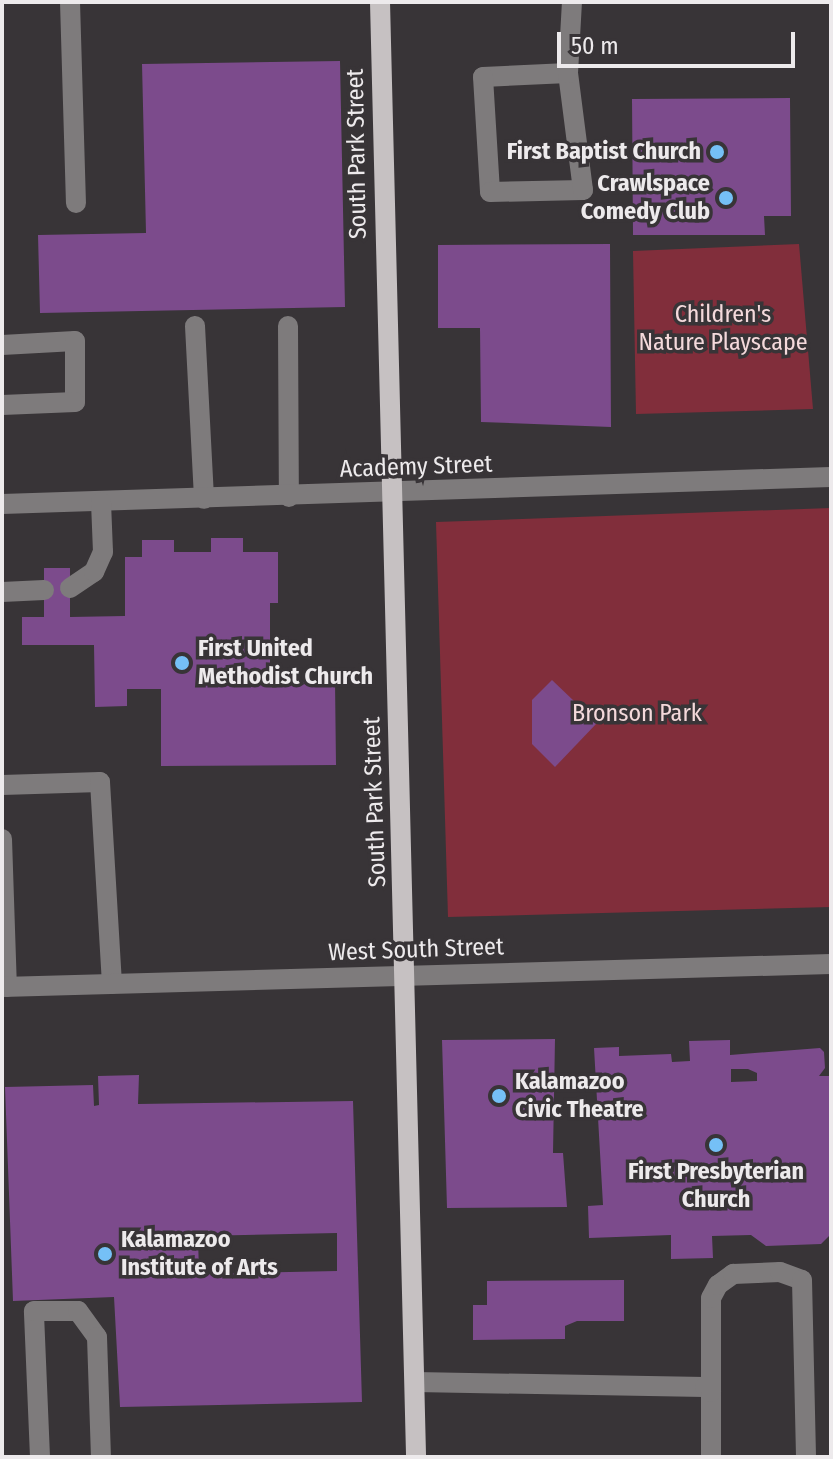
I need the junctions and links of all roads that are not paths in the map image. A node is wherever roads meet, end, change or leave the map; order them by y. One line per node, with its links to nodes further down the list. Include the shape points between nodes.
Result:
1 (70, 2): 5 (street)
2 (380, 2): 11 (main road, South Park Street)
3 (572, 2): 4 (street)
4 (568, 73): 4 (street, via 483,77 490,192 583,190)
5 (76, 203)
6 (195, 326): 13 (street)
7 (288, 326): 12 (street)
8 (2, 345): 9 (street, via 75,341 75,402)
9 (2, 405)
10 (831, 477): 11 (street, Academy Street)
11 (389, 495): 12 (street, Academy Street); 22 (main road, South Park Street)
12 (289, 497): 13 (street, Academy Street)
13 (204, 499): 14 (street, Academy Street)
14 (101, 502): 15 (street, Academy Street); 16 (street, via 103,552 94,572)
15 (2, 504)
16 (70, 588)
17 (44, 590): 18 (street)
18 (2, 592)
19 (2, 785): 23 (street, via 100,782)
20 (2, 839): 24 (street)
21 (831, 964): 22 (street, West South Street)
22 (407, 976): 23 (street, West South Street); 25 (main road, South Park Street)
23 (112, 984): 24 (street, West South Street)
24 (5, 987)
25 (415, 1382): 26 (street, via 705,1387); 29 (main road, South Park Street)
26 (711, 1392): 30 (street); 31 (street, via 711,1298 718,1285 733,1274 780,1272 802,1280)
27 (40, 1457): 28 (street, via 34,1311 78,1311 97,1337)
28 (101, 1457)
29 (416, 1457)
30 (711, 1457)
31 (806, 1457)

